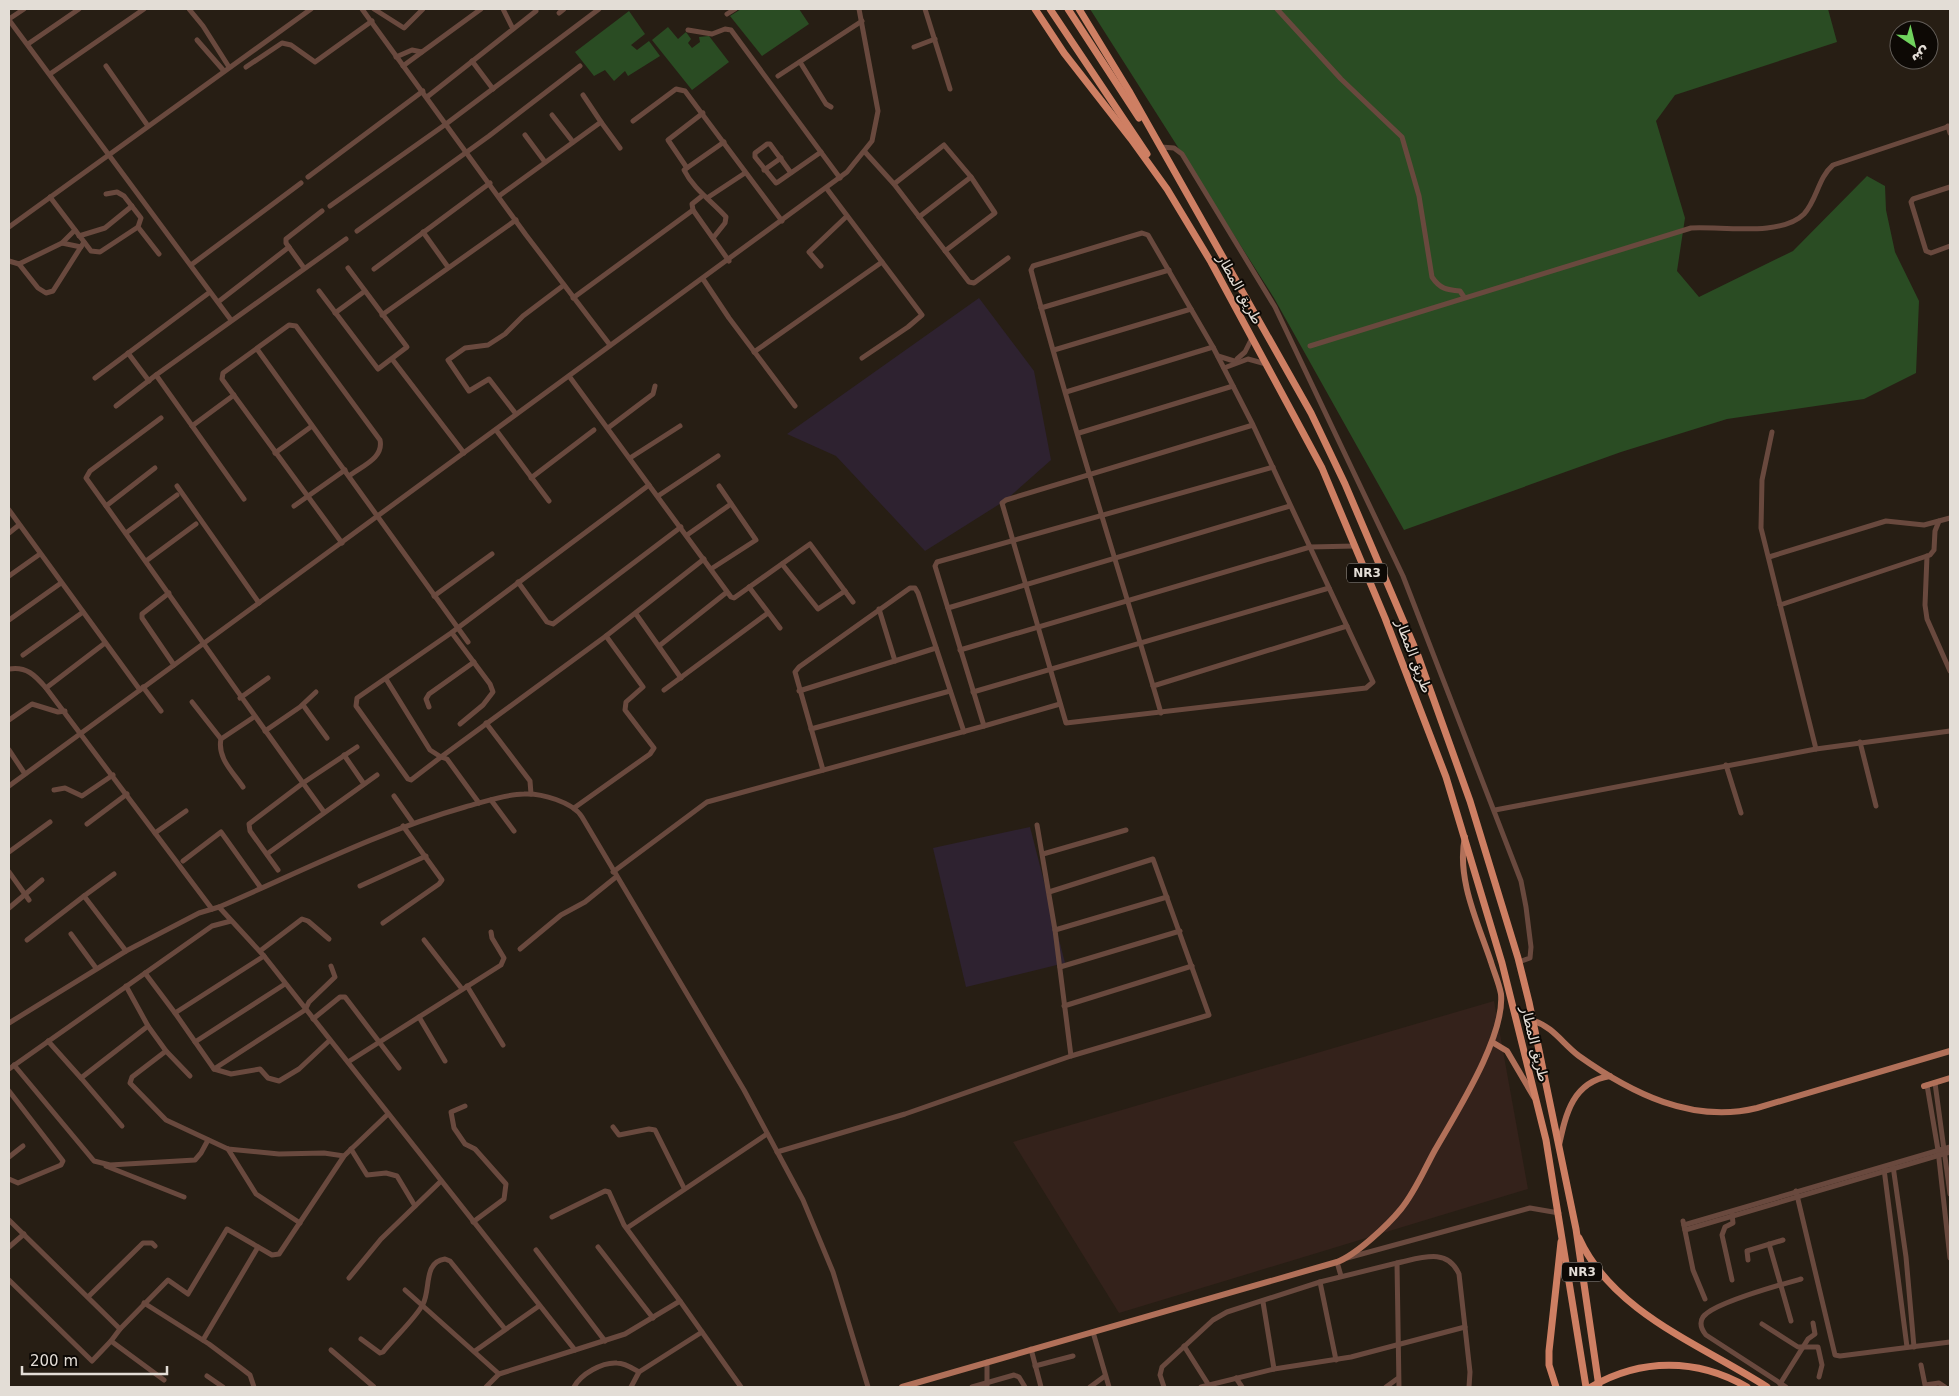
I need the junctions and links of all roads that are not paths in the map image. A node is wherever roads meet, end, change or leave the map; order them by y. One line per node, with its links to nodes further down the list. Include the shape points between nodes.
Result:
1 (24, 9): 24 (street)
2 (79, 9): 31 (street)
3 (144, 9): 42 (street)
4 (189, 9): 41 (street, via 203,26)
5 (311, 9): 41 (street)
6 (364, 9): 25 (street)
7 (374, 9): 8 (street, via 404,28)
8 (424, 9)
9 (481, 9): 33 (street)
10 (503, 9): 27 (street)
11 (564, 9): 22 (street)
12 (599, 9): 44 (street)
13 (735, 9): 23 (street)
14 (859, 9): 26 (street)
15 (925, 9): 29 (street)
16 (1035, 9): 88 (highway, طريق المطار / NR3, via 1064,53 1132,138)
17 (1050, 9): 88 (highway, via 1137,136)
18 (1068, 9): 76 (highway)
19 (1079, 9): 61 (highway, طريق المطار / NR3)
20 (1277, 9): 127 (street, via 1341,79 1399,132 1419,196 1432,277 1444,289 1460,292)
21 (536, 11): 27 (street)
22 (559, 13)
23 (727, 14)
24 (9, 19): 31 (street)
25 (372, 21): 34 (street); 40 (street, via 315,62 291,45 282,43)
26 (862, 21): 36 (street); 65 (street, via 878,111 874,136)
27 (513, 28): 35 (street)
28 (688, 30): 64 (street, via 712,34 731,30)
29 (934, 39): 32 (street); 45 (street)
30 (197, 40): 41 (street)
31 (28, 44): 42 (street)
32 (914, 47)
33 (422, 52): 34 (street, via 412,50); 38 (street)
34 (396, 57): 38 (street)
35 (472, 61): 44 (street); 48 (street)
36 (800, 62): 43 (street); 49 (street)
37 (106, 66): 55 (street)
38 (403, 66): 46 (street)
39 (580, 66): 63 (street)
40 (246, 67)
41 (226, 69): 55 (street)
42 (50, 74): 66 (street)
43 (778, 76)
44 (493, 89): 54 (street)
45 (950, 89)
46 (423, 91): 48 (street); 73 (street)
47 (583, 96): 53 (street)
48 (427, 97): 54 (street)
49 (831, 107)
50 (703, 113): 52 (street, via 685,91 676,90); 60 (street); 69 (street, via 668,140)
51 (552, 115): 59 (street)
52 (633, 121)
53 (601, 122): 59 (street); 62 (street)
54 (446, 124): 63 (street); 87 (street)
55 (148, 126): 66 (street)
56 (1949, 126): 57 (street); 127 (street, via 1833,165 1823,176 1804,214 1792,221 1744,230 1691,228)
57 (1950, 133)
58 (525, 135): 68 (street)
59 (573, 142): 68 (street)
60 (724, 142): 69 (street); 71 (street)
61 (1161, 147): 76 (highway, طريق المطار / NR3); 311 (street, via 1174,148 1182,154 1275,307 1404,576)
62 (620, 148)
63 (466, 151): 78 (street); 98 (street)
64 (821, 152): 72 (street); 75 (street)
65 (865, 152): 75 (street); 79 (street)
66 (108, 156): 84 (street); 115 (street)
67 (781, 158): 70 (street); 70 (street, via 769,144 756,152 754,155); 72 (street)
68 (545, 162): 83 (street)
69 (687, 168): 85 (street, via 684,172)
70 (764, 170): 72 (street, via 774,183)
71 (746, 173): 85 (street); 94 (street)
72 (791, 173)
73 (308, 177)
74 (971, 177): 79 (street, via 944,145); 92 (street); 108 (street, via 994,213)
75 (840, 178): 81 (street)
76 (1178, 179): 357 (highway, طريق المطار / NR3, via 1278,353 1358,512 1442,720)
77 (301, 183): 115 (street)
78 (490, 183): 83 (street); 99 (street)
79 (894, 184): 92 (street)
80 (1950, 187): 106 (street, via 1911,202 1926,251 1931,253)
81 (827, 189): 91 (street); 94 (street)
82 (106, 194): 86 (street, via 117,192)
83 (499, 196): 93 (street)
84 (50, 197): 95 (street); 97 (street)
85 (705, 197): 89 (street, via 692,204); 102 (street, via 713,202 726,220)
86 (132, 206): 96 (street, via 141,218); 100 (street, via 105,228)
87 (330, 206)
88 (1179, 209): 135 (highway, طريق المطار / NR3)
89 (693, 210): 102 (street); 128 (street)
90 (322, 211): 107 (street, via 286,240)
91 (847, 216): 113 (street); 116 (street, via 809,252)
92 (920, 217): 108 (street)
93 (516, 220): 117 (street); 123 (street)
94 (782, 221): 111 (street)
95 (9, 227)
96 (138, 227): 105 (street, via 100,252 91,251); 109 (street)
97 (75, 230): 101 (street); 104 (street)
98 (357, 231)
99 (423, 232): 117 (street); 120 (street)
100 (92, 233): 101 (street); 105 (street)
101 (79, 236): 105 (street)
102 (713, 238): 111 (street)
103 (346, 239): 118 (street)
104 (62, 243): 105 (street); 114 (street)
105 (84, 245): 114 (street, via 54,291 46,293 38,288)
106 (1950, 246)
107 (289, 248): 118 (street); 129 (street)
108 (945, 251): 110 (street, via 971,284)
109 (159, 254)
110 (1008, 258)
111 (730, 260): 122 (street)
112 (9, 261): 114 (street)
113 (882, 262): 141 (street); 145 (street, via 922,314)
114 (20, 264)
115 (190, 265): 126 (street)
116 (821, 266)
117 (448, 267): 133 (street)
118 (304, 268): 134 (street)
119 (348, 268): 125 (street)
120 (374, 269)
121 (1169, 270): 130 (street); 130 (street, via 1148,235 1142,233 1034,265 1031,270); 131 (street)
122 (703, 279): 136 (street); 141 (street)
123 (564, 285): 128 (street); 160 (street, via 488,345 465,348 448,360 470,391 490,379)
124 (319, 291): 132 (street)
125 (365, 291): 132 (street); 133 (street)
126 (210, 292): 129 (street); 142 (street)
127 (1464, 297): 137 (street)
128 (573, 298): 136 (street)
129 (218, 302): 134 (street)
130 (1041, 308): 140 (street)
131 (1191, 309): 138 (street); 140 (street)
132 (336, 313): 144 (street, via 378,369)
133 (382, 315): 144 (street, via 407,347)
134 (231, 320): 149 (street)
135 (1252, 338): 146 (street, via 1245,352); 147 (highway, طريق المطار / NR3)
136 (610, 346): 151 (street)
137 (1310, 346)
138 (1213, 347): 143 (street); 156 (street)
139 (257, 349): 157 (street, via 222,376); 164 (street); 179 (street, via 288,325 296,326 380,440 380,454)
140 (1054, 350): 156 (street)
141 (754, 352): 159 (street)
142 (128, 353): 152 (street); 153 (street)
143 (1218, 356): 146 (street); 148 (street)
144 (392, 358): 172 (street)
145 (862, 358)
146 (1234, 362): 147 (street, via 1248,359); 148 (street); 150 (street)
147 (1266, 364): 206 (highway, طريق المطار / NR3, via 1322,468)
148 (1223, 367): 150 (street)
149 (156, 375): 153 (street); 163 (street)
150 (1228, 375): 155 (street)
151 (569, 376): 160 (street); 166 (street)
152 (94, 378)
153 (149, 381): 158 (street)
154 (654, 386): 166 (street, via 653,394)
155 (1233, 386): 162 (street); 170 (street)
156 (1066, 392): 170 (street)
157 (234, 395): 163 (street); 171 (street)
158 (116, 406)
159 (795, 406)
160 (516, 414): 167 (street)
161 (161, 418): 190 (street, via 88,474 86,478)
162 (1253, 425): 175 (street); 178 (street)
163 (192, 426): 187 (street)
164 (312, 426): 171 (street); 177 (street)
165 (680, 426): 174 (street)
166 (608, 428): 174 (street)
167 (496, 430): 172 (street); 180 (street)
168 (594, 430): 180 (street)
169 (1772, 432): 211 (street, via 1760,504 1761,528)
170 (1079, 433): 178 (street)
171 (275, 453): 185 (street)
172 (464, 453): 195 (street)
173 (718, 456): 186 (street)
174 (630, 458): 181 (street)
175 (1273, 467): 192 (street); 194 (street)
176 (155, 468): 190 (street)
177 (345, 470): 179 (street); 185 (street)
178 (1091, 475): 194 (street); 204 (street, via 1003,502)
179 (349, 476): 195 (street)
180 (532, 478): 188 (street)
181 (649, 485): 186 (street); 218 (street)
182 (178, 486): 229 (street)
183 (719, 486): 189 (street)
184 (178, 495): 202 (street)
185 (307, 496): 191 (street); 205 (street)
186 (658, 496): 200 (street)
187 (244, 499)
188 (549, 501)
189 (731, 504): 203 (street); 216 (street, via 756,541)
190 (106, 506): 202 (street)
191 (294, 506)
192 (1290, 506): 207 (street); 212 (street)
193 (9, 510): 199 (street)
194 (1103, 515): 204 (street); 212 (street)
195 (377, 518): 205 (street); 226 (street)
196 (1950, 518): 197 (street)
197 (1939, 522): 210 (street, via 1934,550); 211 (street, via 1918,525 1886,521)
198 (196, 524): 214 (street)
199 (19, 525): 201 (street); 208 (street)
200 (681, 527): 203 (street); 218 (street, via 553,624 547,622)
201 (9, 533)
202 (126, 533): 214 (street)
203 (686, 535): 213 (street)
204 (1012, 541): 220 (street); 231 (street, via 936,562)
205 (342, 543): 229 (street)
206 (1355, 546): 207 (street); 323 (highway, طريق المطار / NR3, via 1413,688)
207 (1310, 547): 222 (street); 227 (street)
208 (40, 554): 217 (street); 219 (street)
209 (492, 554): 226 (street)
210 (1927, 556): 230 (street); 256 (street, via 1927,619)
211 (1768, 557): 230 (street)
212 (1115, 558): 220 (street); 227 (street)
213 (704, 559): 216 (street); 235 (street)
214 (146, 561): 225 (street)
215 (782, 564): 221 (street); 223 (street, via 818,609); 223 (street, via 810,544)
216 (711, 569): 224 (street)
217 (9, 576)
218 (518, 582): 239 (street)
219 (61, 583): 233 (street); 236 (street)
220 (1025, 585): 231 (street); 238 (street)
221 (749, 587): 224 (street, via 734,598); 234 (street)
222 (1329, 588): 237 (street); 244 (street)
223 (845, 591): 228 (street)
224 (727, 592): 247 (street)
225 (169, 593): 246 (street); 253 (street, via 142,614 142,618)
226 (434, 596): 239 (street)
227 (1128, 601): 238 (street); 244 (street)
228 (853, 602)
229 (259, 603): 246 (street)
230 (1780, 605): 290 (street)
231 (948, 608): 249 (street)
232 (879, 609): 248 (street, via 904,591 915,588); 251 (street); 264 (street, via 799,667 795,678)
233 (83, 612): 245 (street); 250 (street)
234 (768, 613): 240 (street); 258 (street)
235 (636, 614): 242 (street); 247 (street)
236 (9, 620)
237 (1347, 626): 260 (street); 275 (street, via 1372,680 1370,687)
238 (1037, 627): 249 (street); 255 (street)
239 (458, 628): 241 (street); 243 (street)
240 (780, 628)
241 (452, 633): 252 (street); 259 (street)
242 (606, 636): 278 (street); 310 (street, via 644,687 626,702 625,710 654,748)
243 (468, 642)
244 (1140, 642): 255 (street); 260 (street)
245 (105, 643): 261 (street); 262 (street)
246 (204, 645): 253 (street); 268 (street)
247 (659, 646): 258 (street)
248 (936, 648): 251 (street); 265 (street)
249 (960, 650): 267 (street)
250 (23, 655)
251 (895, 661): 264 (street)
252 (474, 662): 272 (street, via 429,694 426,698); 279 (street, via 493,692)
253 (174, 665): 262 (street)
254 (9, 669): 261 (street, via 27,670)
255 (1050, 669): 267 (street); 270 (street)
256 (1950, 671)
257 (268, 678): 268 (street)
258 (681, 678): 263 (street)
259 (386, 679): 293 (street, via 430,750); 293 (street, via 355,702 396,763 410,780)
260 (1152, 686): 275 (street)
261 (46, 688): 273 (street)
262 (142, 689): 274 (street); 285 (street)
263 (664, 690)
264 (799, 691): 281 (street)
265 (950, 691): 281 (street); 283 (street)
266 (316, 692): 271 (street)
267 (973, 692): 280 (street)
268 (240, 698): 276 (street)
269 (192, 702): 287 (street)
270 (1060, 704): 275 (street, via 1064,721 1069,723); 280 (street)
271 (303, 705): 282 (street); 286 (street)
272 (429, 707)
273 (65, 711): 277 (street, via 32,704); 285 (street)
274 (161, 712)
275 (1160, 713)
276 (254, 717): 282 (street); 287 (street)
277 (9, 720)
278 (486, 723): 293 (street); 305 (street, via 530,781)
279 (460, 724)
280 (984, 726): 283 (street)
281 (811, 729): 295 (street)
282 (265, 731): 299 (street)
283 (964, 732): 295 (street)
284 (1950, 732): 288 (street)
285 (82, 733): 296 (street); 297 (street)
286 (327, 738)
287 (221, 739): 302 (street, via 220,755)
288 (1860, 742): 290 (street); 309 (street)
289 (357, 747): 292 (street)
290 (1816, 749): 294 (street)
291 (9, 750): 296 (street)
292 (344, 755): 299 (street); 300 (street)
293 (441, 757): 308 (street, via 453,764)
294 (1726, 765): 311 (street); 314 (street)
295 (823, 770): 332 (street, via 707,802)
296 (25, 774): 301 (street)
297 (113, 775): 303 (street, via 82,796 65,788); 304 (street)
298 (377, 775): 300 (street)
299 (303, 783): 313 (street); 325 (street, via 249,824 250,831)
300 (364, 784): 313 (street)
301 (9, 786)
302 (243, 786)
303 (54, 790)
304 (127, 794): 316 (street); 322 (street)
305 (531, 794): 307 (street); 310 (street)
306 (394, 796): 317 (street)
307 (491, 800): 308 (street); 321 (street)
308 (479, 803): 317 (street)
309 (1876, 806)
310 (574, 808): 332 (street)
311 (1495, 810): 357 (street, via 1526,907 1531,956)
312 (186, 811): 322 (street)
313 (324, 812): 325 (street)
314 (1741, 813)
315 (50, 822): 324 (street)
316 (88, 824)
317 (413, 824): 319 (street)
318 (1037, 825): 326 (street)
319 (403, 826): 327 (street); 335 (street)
320 (1126, 830): 326 (street)
321 (514, 831)
322 (155, 833): 343 (street)
323 (1465, 836): 378 (main road, via 1462,861 1469,896 1501,994); 395 (highway, طريق المطار / NR3, via 1502,963)
324 (9, 852)
325 (267, 854): 329 (street)
326 (1044, 854): 336 (street)
327 (426, 856): 334 (street); 345 (street, via 442,882)
328 (183, 861): 335 (street, via 222,832)
329 (278, 870)
330 (9, 872): 337 (street)
331 (114, 874): 338 (street)
332 (615, 874): 353 (street, via 585,902 560,915); 400 (street)
333 (42, 880): 337 (street)
334 (360, 886)
335 (261, 888): 341 (street)
336 (1049, 892): 339 (street, via 1153,859); 346 (street)
337 (25, 894): 340 (street); 342 (street)
338 (84, 896): 351 (street); 354 (street)
339 (1167, 897): 346 (street); 347 (street)
340 (29, 900)
341 (219, 907): 343 (street); 344 (street)
342 (9, 908)
343 (212, 909): 354 (street)
344 (231, 921): 355 (street); 362 (street, via 212,926)
345 (383, 923)
346 (1055, 930): 361 (street)
347 (1180, 931): 359 (street); 361 (street)
348 (491, 932): 365 (street, via 503,962)
349 (71, 934): 360 (street)
350 (329, 939): 355 (street, via 302,919)
351 (27, 940)
352 (424, 940): 365 (street)
353 (520, 949)
354 (126, 950): 360 (street)
355 (260, 951): 356 (street)
356 (264, 956): 363 (street); 368 (street)
357 (1519, 962): 371 (highway, طريق المطار / NR3)
358 (331, 966): 367 (street, via 336,977 309,1002)
359 (1192, 966): 366 (street); 382 (street, via 1209,1014)
360 (96, 968): 372 (street)
361 (1060, 968): 366 (street)
362 (145, 973): 364 (street); 368 (street)
363 (285, 984): 367 (street); 376 (street)
364 (126, 986): 373 (street); 375 (street)
365 (464, 987): 369 (street); 379 (street)
366 (1064, 1006): 382 (street)
367 (305, 1010): 370 (street); 387 (street)
368 (175, 1013): 376 (street)
369 (419, 1017): 377 (street); 383 (street)
370 (313, 1019): 374 (street); 377 (street, via 344,997)
371 (1534, 1021): 389 (main road, via 1549,1028 1578,1055); 402 (highway, طريق المطار / NR3)
372 (9, 1023)
373 (148, 1026): 380 (street); 390 (street)
374 (330, 1040): 384 (street); 387 (street, via 299,1069 280,1081 268,1078 260,1069 232,1074)
375 (48, 1041): 385 (street); 390 (street)
376 (195, 1042): 387 (street)
377 (381, 1042): 384 (street); 386 (street)
378 (1492, 1042): 395 (main road, via 1507,1051); 441 (main road, via 1470,1088 1405,1203 1394,1217)
379 (503, 1044)
380 (166, 1051): 388 (street); 401 (street, via 132,1077 130,1083 166,1120)
381 (1950, 1051): 389 (main road, via 1757,1108 1730,1113 1702,1113 1675,1107)
382 (1071, 1056): 407 (street, via 905,1114)
383 (445, 1061)
384 (348, 1062): 397 (street)
385 (11, 1067): 411 (street)
386 (399, 1068)
387 (214, 1069)
388 (190, 1076)
389 (1610, 1076): 402 (main road, via 1589,1083 1572,1099 1566,1111)
390 (81, 1078): 398 (street)
391 (1950, 1078): 392 (main road)
392 (1935, 1082): 393 (main road); 406 (street)
393 (1925, 1085): 408 (street)
394 (9, 1091): 414 (street, via 63,1161 61,1165 18,1183)
395 (1536, 1099): 421 (highway, طريق المطار / NR3)
396 (465, 1106): 427 (street, via 451,1112 454,1128 465,1144 475,1149 502,1177 507,1190 504,1199)
397 (388, 1114): 405 (street); 415 (street)
398 (122, 1126)
399 (613, 1127): 416 (street, via 619,1135 655,1130)
400 (767, 1134): 407 (street); 416 (street)
401 (208, 1140): 404 (street); 411 (street, via 195,1160 110,1165)
402 (1559, 1145): 429 (highway, طريق المطار / NR3)
403 (24, 1146): 410 (street)
404 (228, 1149): 409 (street); 426 (street, via 256,1194)
405 (351, 1149): 409 (street); 420 (street, via 367,1174 397,1176)
406 (1948, 1150): 408 (street); 418 (street)
407 (777, 1152): 505 (street, via 824,1246)
408 (1938, 1153): 412 (street); 424 (street)
409 (344, 1156): 426 (street)
410 (9, 1157)
411 (94, 1161): 419 (street)
412 (1893, 1166): 413 (street); 475 (street)
413 (1884, 1169): 417 (street); 474 (street)
414 (9, 1179)
415 (440, 1182): 420 (street); 427 (street)
416 (684, 1188): 428 (street)
417 (1797, 1194): 422 (street); 474 (street, via 1834,1353 1840,1356)
418 (1950, 1194)
419 (184, 1198)
420 (415, 1206): 444 (street, via 381,1239)
421 (1558, 1214): 431 (highway, طريق المطار / NR3); 441 (street, via 1530,1208)
422 (1732, 1214): 447 (street, via 1733,1222 1722,1235); 452 (street, via 1684,1225 1693,1270)
423 (552, 1217): 428 (street, via 608,1191)
424 (1948, 1218): 439 (street)
425 (9, 1220): 430 (street)
426 (300, 1222): 436 (street, via 279,1254 272,1255)
427 (473, 1222): 457 (street)
428 (627, 1228): 453 (street)
429 (1576, 1229): 521 (highway, طريق المطار / NR3); 523 (highway, via 1588,1254 1610,1285 1635,1307)
430 (24, 1234): 435 (street); 451 (street)
431 (1562, 1234): 518 (highway, via 1549,1351 1549,1365); 519 (highway, طريق المطار / NR3)
432 (1783, 1240): 433 (street)
433 (1769, 1244): 440 (street, via 1747,1251); 449 (street)
434 (155, 1246): 451 (street, via 143,1243)
435 (9, 1247)
436 (258, 1247): 455 (street, via 227,1229 188,1294 168,1280); 468 (street)
437 (598, 1247): 458 (street)
438 (536, 1250): 470 (street)
439 (1950, 1258)
440 (1748, 1260)
441 (1340, 1261): 443 (street); 466 (main road)
442 (1397, 1262): 443 (street); 462 (street, via 1432,1255 1452,1262 1460,1274); 472 (street)
443 (1341, 1276): 448 (street)
444 (349, 1278)
445 (1801, 1279): 449 (street)
446 (9, 1280): 469 (street, via 92,1361)
447 (1732, 1280)
448 (1320, 1282): 454 (street); 482 (street)
449 (1781, 1284): 459 (street); 496 (street, via 1712,1311 1704,1317 1701,1326 1706,1335)
450 (405, 1290): 456 (street)
451 (88, 1297): 463 (street)
452 (1705, 1299)
453 (680, 1300): 458 (street); 465 (street)
454 (1263, 1302): 473 (street, via 1220,1316); 486 (street)
455 (144, 1303): 463 (street); 468 (street)
456 (423, 1306): 464 (street, via 430,1269 436,1262 447,1259); 467 (street, via 382,1353); 480 (street)
457 (539, 1306): 464 (street); 478 (street)
458 (653, 1318): 470 (street)
459 (1791, 1321)
460 (1813, 1323): 476 (street, via 1815,1334)
461 (1762, 1324): 476 (street)
462 (1465, 1327): 472 (street); 517 (street, via 1471,1379)
463 (120, 1329): 469 (street)
464 (505, 1329): 480 (street)
465 (702, 1332): 487 (street); 504 (street)
466 (1093, 1332): 479 (main road); 490 (street)
467 (361, 1339)
468 (203, 1340): 499 (street, via 250,1375)
469 (111, 1341): 494 (street)
470 (605, 1342): 478 (street)
471 (1950, 1342): 475 (street)
472 (1398, 1344): 482 (street); 493 (street)
473 (1184, 1346): 495 (street); 512 (street, via 1162,1367 1160,1374)
474 (1907, 1347): 475 (street)
475 (1914, 1347)
476 (1804, 1348): 491 (street, via 1818,1347 1822,1365); 496 (street)
477 (331, 1350): 500 (street)
478 (575, 1350): 488 (street)
479 (1031, 1350): 483 (main road); 485 (street)
480 (474, 1351): 488 (street)
481 (1073, 1356): 485 (street)
482 (1336, 1360): 486 (street)
483 (987, 1362): 497 (street); 506 (main road)
484 (1921, 1365): 525 (street, via 1925,1385 1939,1383)
485 (1035, 1366): 509 (street)
486 (1274, 1368): 492 (street)
487 (639, 1372): 502 (street, via 617,1363 602,1365 582,1377); 503 (street)
488 (498, 1374): 501 (street)
489 (207, 1376): 498 (street)
490 (1105, 1376): 510 (street); 511 (street)
491 (1819, 1377)
492 (1236, 1378): 495 (street); 514 (street)
493 (1397, 1379): 515 (street); 516 (street)
494 (164, 1380)
495 (1208, 1384): 513 (street)
496 (1780, 1384): 524 (street)
497 (987, 1385): 507 (street); 508 (street, via 1014,1375)
498 (223, 1387)
499 (254, 1387)
500 (374, 1387)
501 (486, 1387)
502 (574, 1387)
503 (631, 1387)
504 (741, 1387)
505 (868, 1387)
506 (902, 1387)
507 (972, 1387)
508 (1025, 1387)
509 (1041, 1387)
510 (1090, 1387)
511 (1109, 1387)
512 (1164, 1387)
513 (1201, 1387)
514 (1242, 1387)
515 (1386, 1387)
516 (1399, 1387)
517 (1469, 1387)
518 (1556, 1387)
519 (1586, 1387)
520 (1591, 1387): 522 (highway, bridge, via 1622,1372 1673,1364 1708,1370)
521 (1599, 1387)
522 (1747, 1387)
523 (1767, 1387)
524 (1786, 1387)
525 (1945, 1387)

